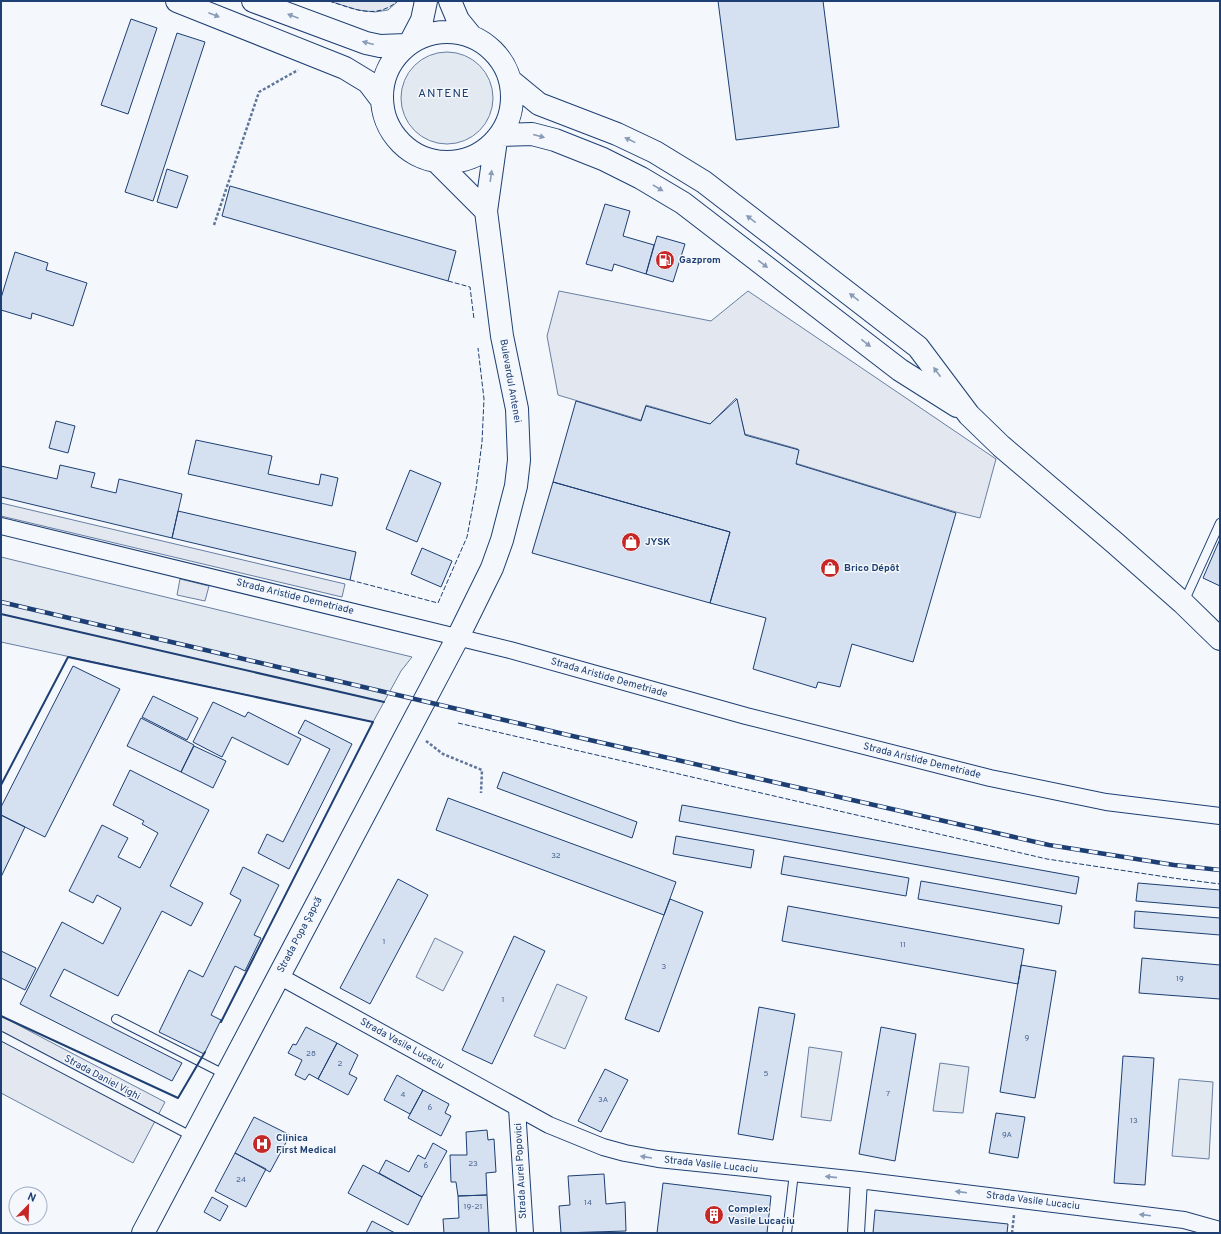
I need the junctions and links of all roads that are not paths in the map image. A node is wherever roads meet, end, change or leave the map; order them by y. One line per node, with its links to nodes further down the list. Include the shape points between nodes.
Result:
1 (177, 1): 8 (street, one-way to 8, via 345,68 368,82)
2 (253, 1): 6 (street, one-way to 2, via 380,46 366,43)
3 (426, 1): 6 (street, via 422,20)
4 (450, 1): 5 (street, via 458,20)
5 (471, 36): 6 (street, via 456,32 440,32 424,35); 7 (street, via 485,43 496,54 505,66)
6 (408, 44): 8 (street, via 387,69 382,83)
7 (511, 81): 9 (street, via 510,115); 12 (street, one-way to 7, via 918,347 704,182 655,152 617,134 539,104)
8 (381, 99): 10 (street, via 386,120 397,140 415,154)
9 (498, 138): 10 (street, via 484,151 469,159); 11 (street, Bulevardul Antenei, one-way to 9); 12 (street, one-way to 12, via 532,134 555,140 603,158 641,178 683,203 900,370)
10 (436, 161): 11 (street)
11 (486, 211): 16 (street, Bulevardul Antenei, via 502,336 517,409 519,460 516,486 502,540 492,568)
12 (970, 414): 15 (street, via 1001,446)
13 (1220, 523): 15 (lane)
14 (1, 526): 16 (street, Strada Aristide Demetriade)
15 (1184, 603): 17 (street)
16 (458, 637): 18 (street, Strada Aristide Demetriade, via 746,716 990,778 1106,802); 19 (street, Strada Popa Șapcă)
17 (1220, 639)
18 (1220, 816)
19 (279, 976): 22 (street, Strada Popa Șapcă); 23 (street, Strada Vasile Lucaciu)
20 (116, 1019): 22 (lane)
21 (1, 1036): 24 (lane, Strada Daniel Vighi)
22 (226, 1075): 24 (street, Strada Popa Șapcă)
23 (517, 1108): 25 (street, Strada Vasile Lucaciu, one-way to 23, via 669,1161 625,1153 575,1137); 31 (street, Strada Aurel Popovici)
24 (193, 1138): 30 (street, Strada Popa Șapcă)
25 (794, 1173): 26 (street, Strada Vasile Lucaciu, one-way to 25); 32 (lane)
26 (859, 1180): 27 (street, Strada Vasile Lucaciu, one-way to 26); 33 (street)
27 (1184, 1220): 28 (lane); 29 (street, Strada Vasile Lucaciu)
28 (1220, 1222)
29 (1220, 1230)
30 (143, 1233)
31 (525, 1233)
32 (787, 1233)
33 (856, 1233)

